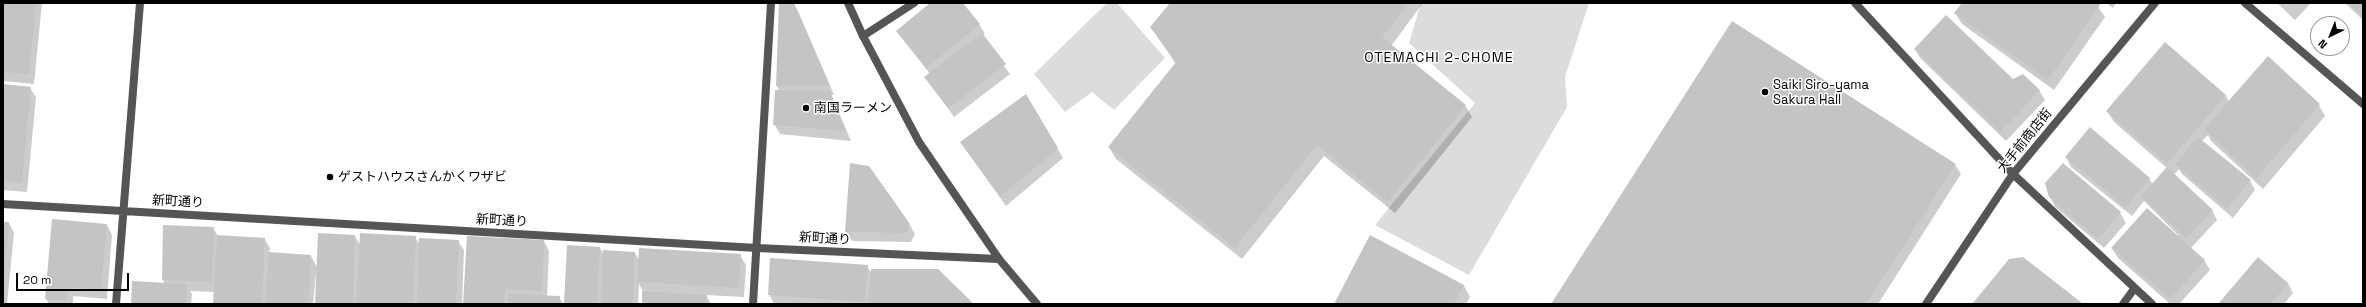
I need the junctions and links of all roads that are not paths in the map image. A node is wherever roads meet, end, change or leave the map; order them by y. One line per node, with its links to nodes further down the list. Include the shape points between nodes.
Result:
1 (140, 3): 12 (street)
2 (771, 3): 13 (street)
3 (848, 3): 8 (street)
4 (914, 3): 8 (street)
5 (1855, 3): 10 (street)
6 (2155, 3): 10 (street, 大手前商店街)
7 (2245, 3): 9 (street)
8 (863, 36): 14 (street, via 919,142)
9 (2363, 104)
10 (2013, 174): 15 (street); 19 (street, 大手前商店街)
11 (3, 204): 12 (street, 新町通り)
12 (123, 211): 13 (street, 新町通り); 16 (street)
13 (757, 248): 14 (street, 新町通り); 17 (street)
14 (999, 259): 18 (street)
15 (2134, 289): 20 (street); 21 (street)
16 (116, 304)
17 (753, 304)
18 (1037, 304)
19 (1926, 304)
20 (2123, 304)
21 (2152, 304)

